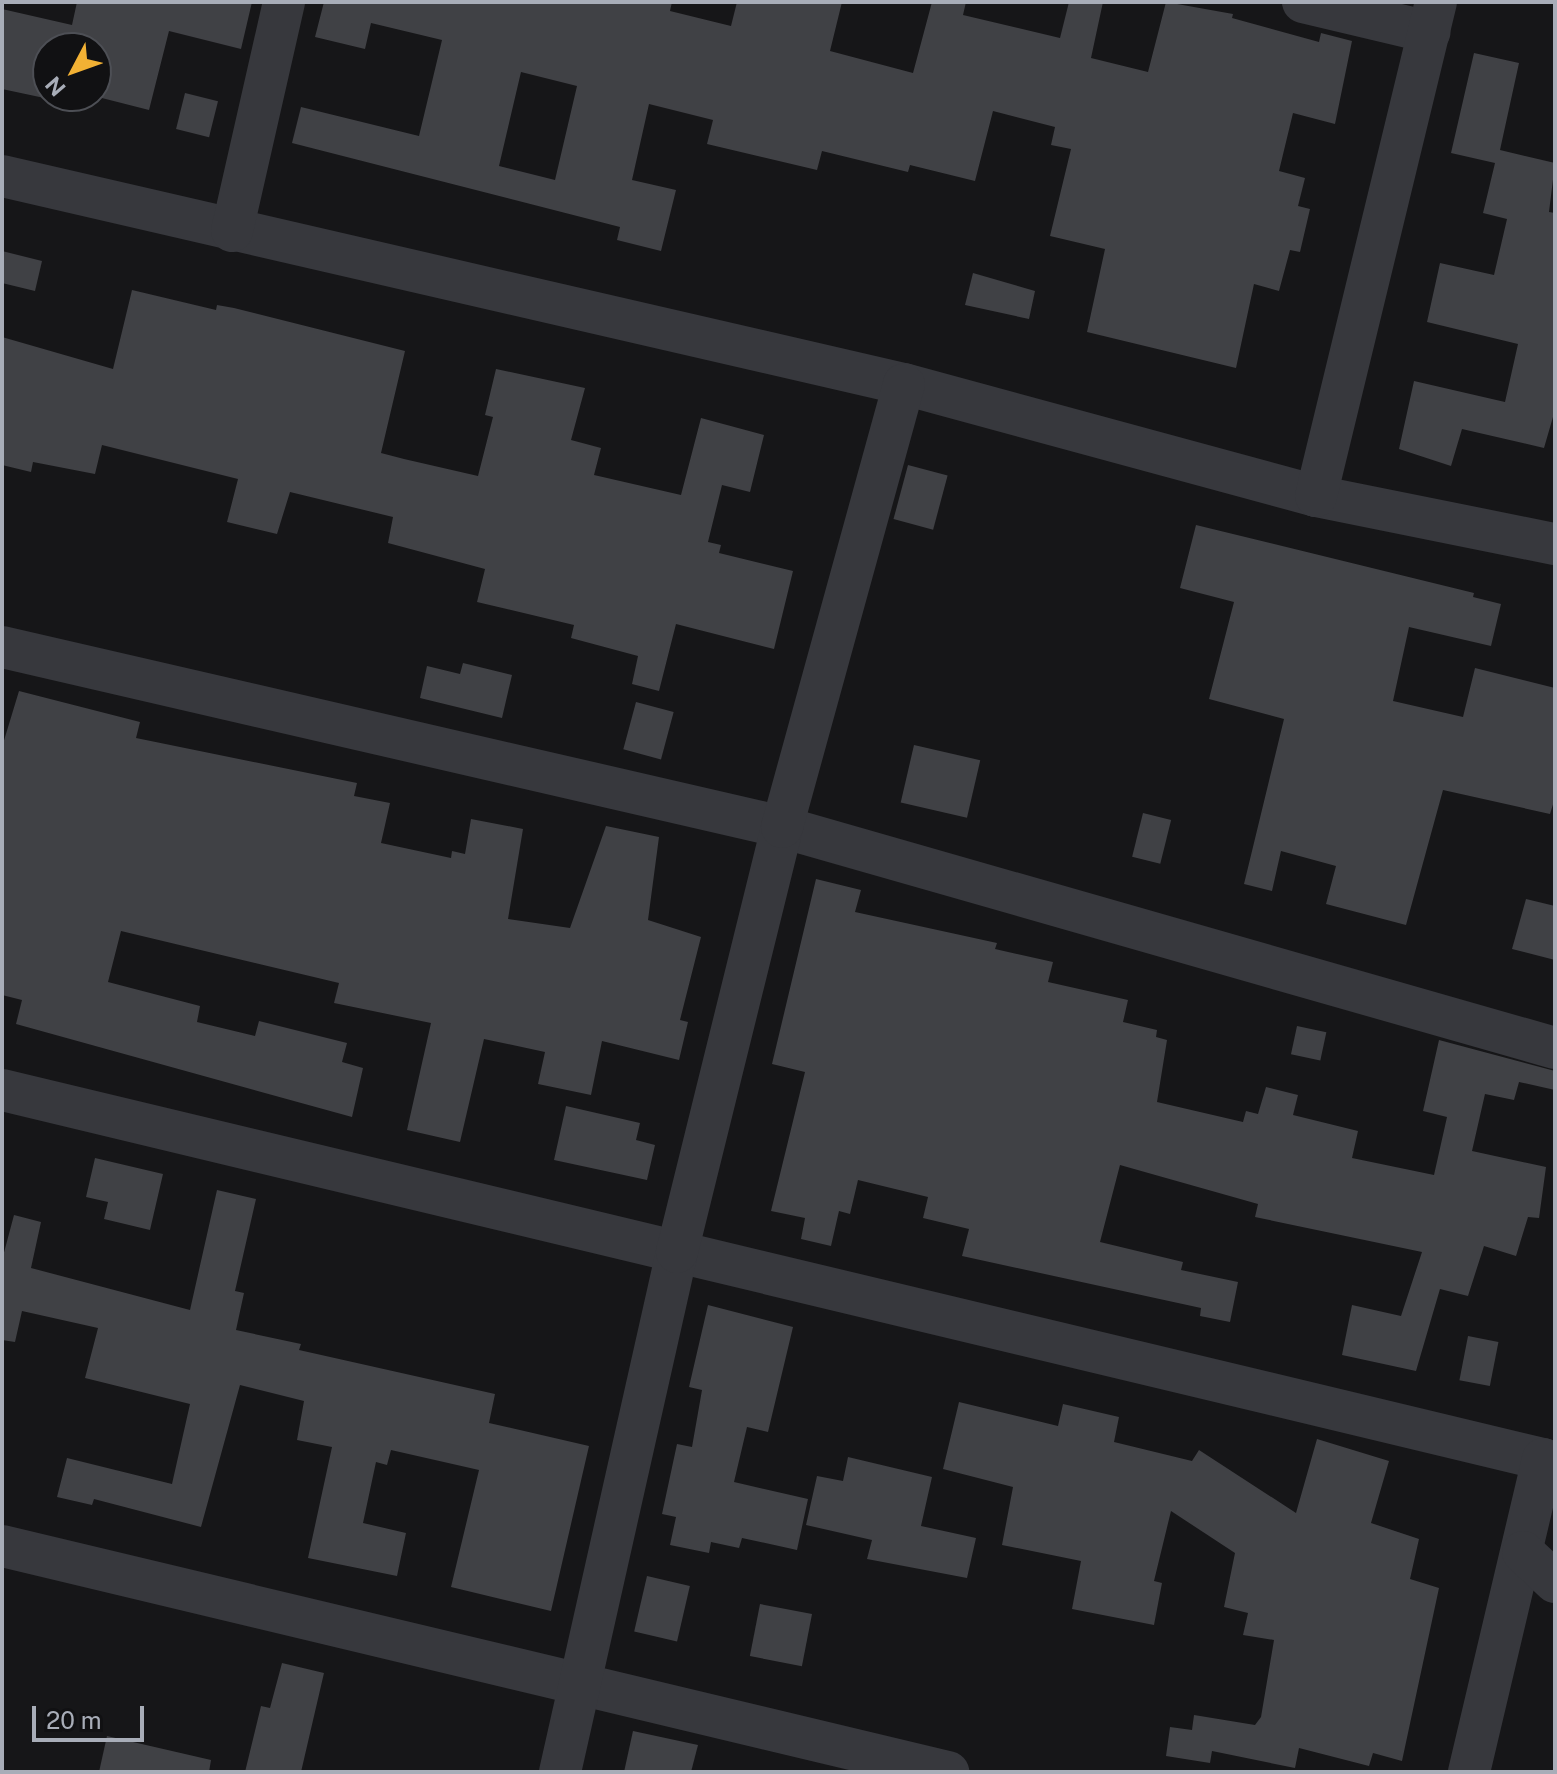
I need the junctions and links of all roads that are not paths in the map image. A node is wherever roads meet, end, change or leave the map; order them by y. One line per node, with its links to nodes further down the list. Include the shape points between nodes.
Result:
1 (284, 2): 5 (street)
2 (1303, 2): 3 (street)
3 (1432, 17): 7 (street)
4 (2, 176): 5 (street)
5 (232, 231): 6 (street)
6 (904, 384): 7 (street); 10 (street)
7 (1316, 496): 8 (street)
8 (1555, 544)
9 (2, 647): 10 (street)
10 (782, 827): 11 (street); 13 (street)
11 (1555, 1048)
12 (2, 1090): 13 (street)
13 (677, 1252): 15 (street, via 1543,1459); 17 (street)
14 (2, 1546): 17 (street)
15 (1523, 1552): 16 (street); 20 (street)
16 (1555, 1582)
17 (579, 1686): 18 (street); 19 (street)
18 (560, 1772)
19 (948, 1772)
20 (1469, 1772)

